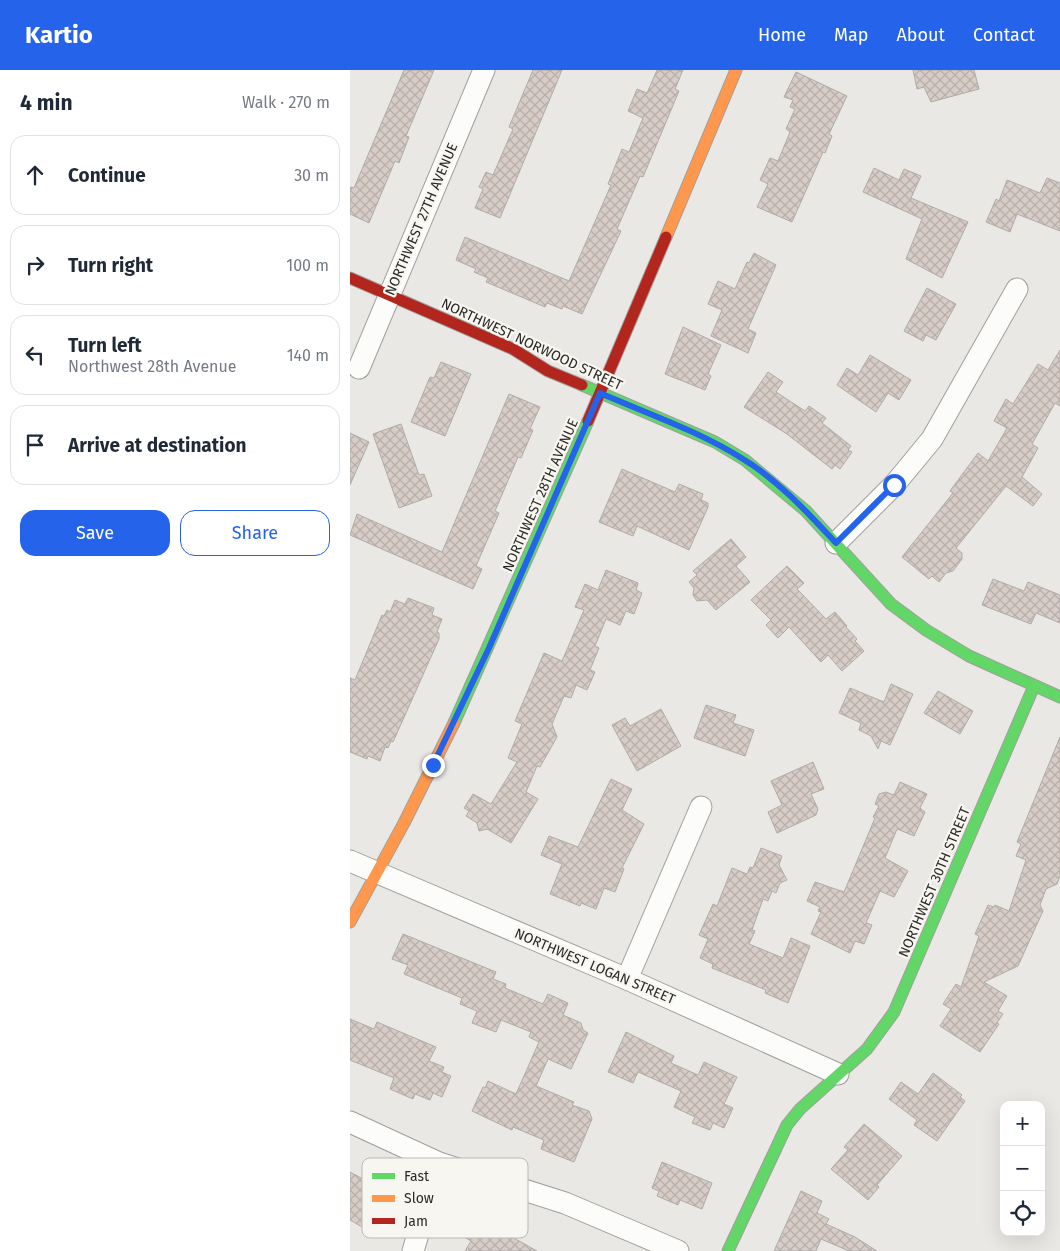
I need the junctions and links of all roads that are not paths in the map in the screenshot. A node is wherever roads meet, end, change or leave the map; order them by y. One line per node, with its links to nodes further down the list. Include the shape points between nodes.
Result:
1 (484, 70): 5 (street, NORTHWEST 27TH AVENUE)
2 (736, 70): 7 (street, NORTHWEST 28TH AVENUE)
3 (350, 278): 5 (street, NORTHWEST NORWOOD STREET)
4 (1017, 289): 8 (street, via 932,438 894,485)
5 (389, 295): 6 (street, NORTHWEST 27TH AVENUE); 7 (street, NORTHWEST NORWOOD STREET, via 513,349 548,371)
6 (359, 368)
7 (600, 393): 8 (street, NORTHWEST NORWOOD STREET, via 715,442 745,460 806,511); 13 (street, NORTHWEST 28TH AVENUE, via 489,648)
8 (836, 543): 9 (street, NORTHWEST NORWOOD STREET, via 891,604 926,630 969,656)
9 (1034, 686): 10 (street, NORTHWEST NORWOOD STREET); 16 (street, NORTHWEST 30TH STREET, via 894,1012 867,1049)
10 (1060, 697)
11 (701, 807): 15 (street)
12 (350, 862): 13 (street, NORTHWEST LOGAN STREET)
13 (378, 874): 14 (street, NORTHWEST 28TH AVENUE); 15 (street, NORTHWEST LOGAN STREET)
14 (350, 922)
15 (627, 979): 16 (street, NORTHWEST LOGAN STREET)
16 (838, 1074): 23 (street, NORTHWEST 30TH STREET, via 787,1125)
17 (350, 1122): 18 (street)
18 (428, 1158)
19 (528, 1191): 22 (street, via 565,1202)
20 (417, 1238): 21 (street)
21 (413, 1251)
22 (678, 1251)
23 (728, 1251)

